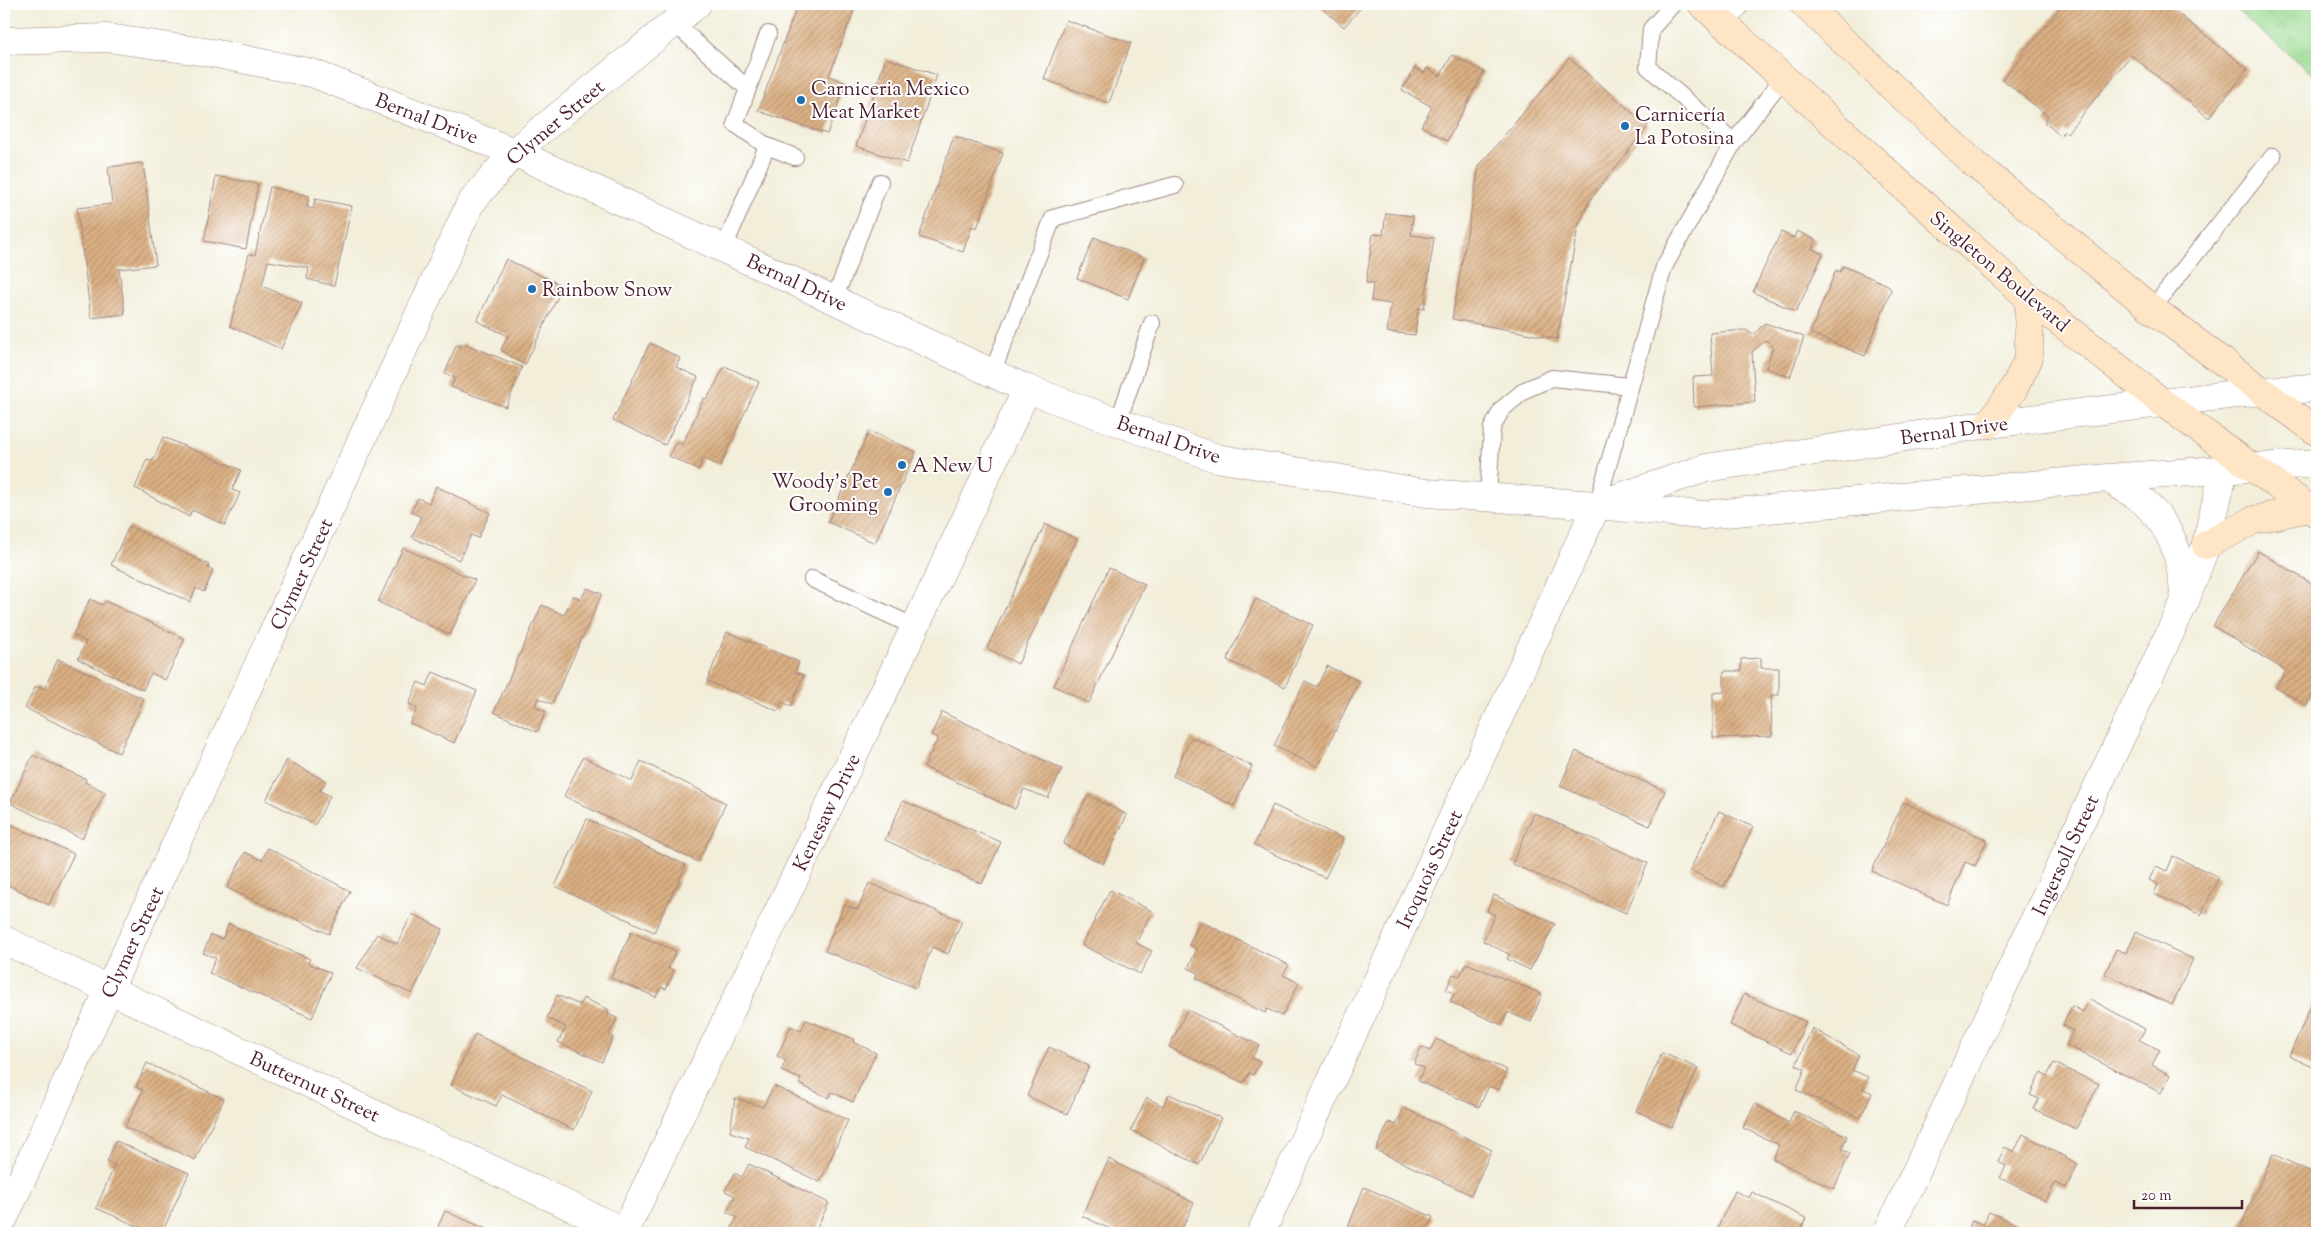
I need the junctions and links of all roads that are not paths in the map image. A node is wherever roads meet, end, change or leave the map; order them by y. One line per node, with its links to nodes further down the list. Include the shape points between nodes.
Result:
1 (697, 4): 5 (street, Clymer Street)
2 (1673, 4): 10 (lane, via 1651,29 1648,67)
3 (1804, 4): 20 (main road, via 1970,160)
4 (1719, 9): 8 (main road, Singleton Boulevard)
5 (674, 23): 9 (lane); 12 (street, Clymer Street)
6 (768, 34): 9 (lane)
7 (4, 41): 12 (street, Bernal Drive, via 108,38 212,53 312,73)
8 (1784, 78): 10 (lane); 18 (main road, Singleton Boulevard)
9 (748, 88): 11 (lane, via 735,124)
10 (1734, 142): 23 (lane, via 1664,267)
11 (767, 146): 14 (lane); 17 (lane)
12 (514, 152): 17 (street, Bernal Drive); 43 (street, Clymer Street, via 470,204)
13 (2274, 156): 20 (lane)
14 (795, 157)
15 (880, 182): 19 (lane)
16 (1175, 185): 22 (lane, via 1053,218)
17 (724, 248): 19 (street, Bernal Drive)
18 (2029, 298): 27 (main road, Singleton Boulevard); 29 (main road, via 2030,358)
19 (834, 300): 22 (street, Bernal Drive)
20 (2152, 309): 26 (main road)
21 (1152, 323): 28 (lane)
22 (992, 373): 25 (street, Bernal Drive)
23 (1630, 386): 35 (lane, via 1552,378 1525,390 1502,408 1492,428); 36 (lane)
24 (2317, 388): 26 (street, Bernal Drive)
25 (1026, 389): 28 (street, Bernal Drive); 41 (street, Kenesaw Drive)
26 (2261, 391): 27 (street, Bernal Drive); 30 (main road)
27 (2163, 403): 29 (street, Bernal Drive); 32 (main road, Singleton Boulevard)
28 (1118, 422): 35 (street, Bernal Drive, via 1216,458 1426,493)
29 (1989, 424): 36 (street, Bernal Drive, via 1706,468)
30 (2317, 432)
31 (2317, 463): 32 (street, Bernal Drive)
32 (2252, 468): 33 (street, Bernal Drive); 37 (main road, Singleton Boulevard)
33 (2224, 470): 34 (street, Bernal Drive); 38 (street, Ingersoll Street)
34 (2108, 478): 36 (street, Bernal Drive, via 1702,515); 40 (street, via 2144,502 2164,524 2180,558)
35 (1488, 497): 36 (street, Bernal Drive)
36 (1597, 505): 46 (street, Iroquois Street)
37 (2312, 511): 38 (main road, via 2254,520)
38 (2206, 546): 40 (street, Ingersoll Street)
39 (812, 578): 41 (lane)
40 (2185, 601): 47 (street, Ingersoll Street)
41 (916, 627): 45 (street, Kenesaw Drive)
42 (4, 940): 43 (street, Butternut Street)
43 (110, 990): 44 (street, Clymer Street); 45 (street, Butternut Street)
44 (4, 1218)
45 (625, 1233)
46 (1261, 1233)
47 (1887, 1233)

